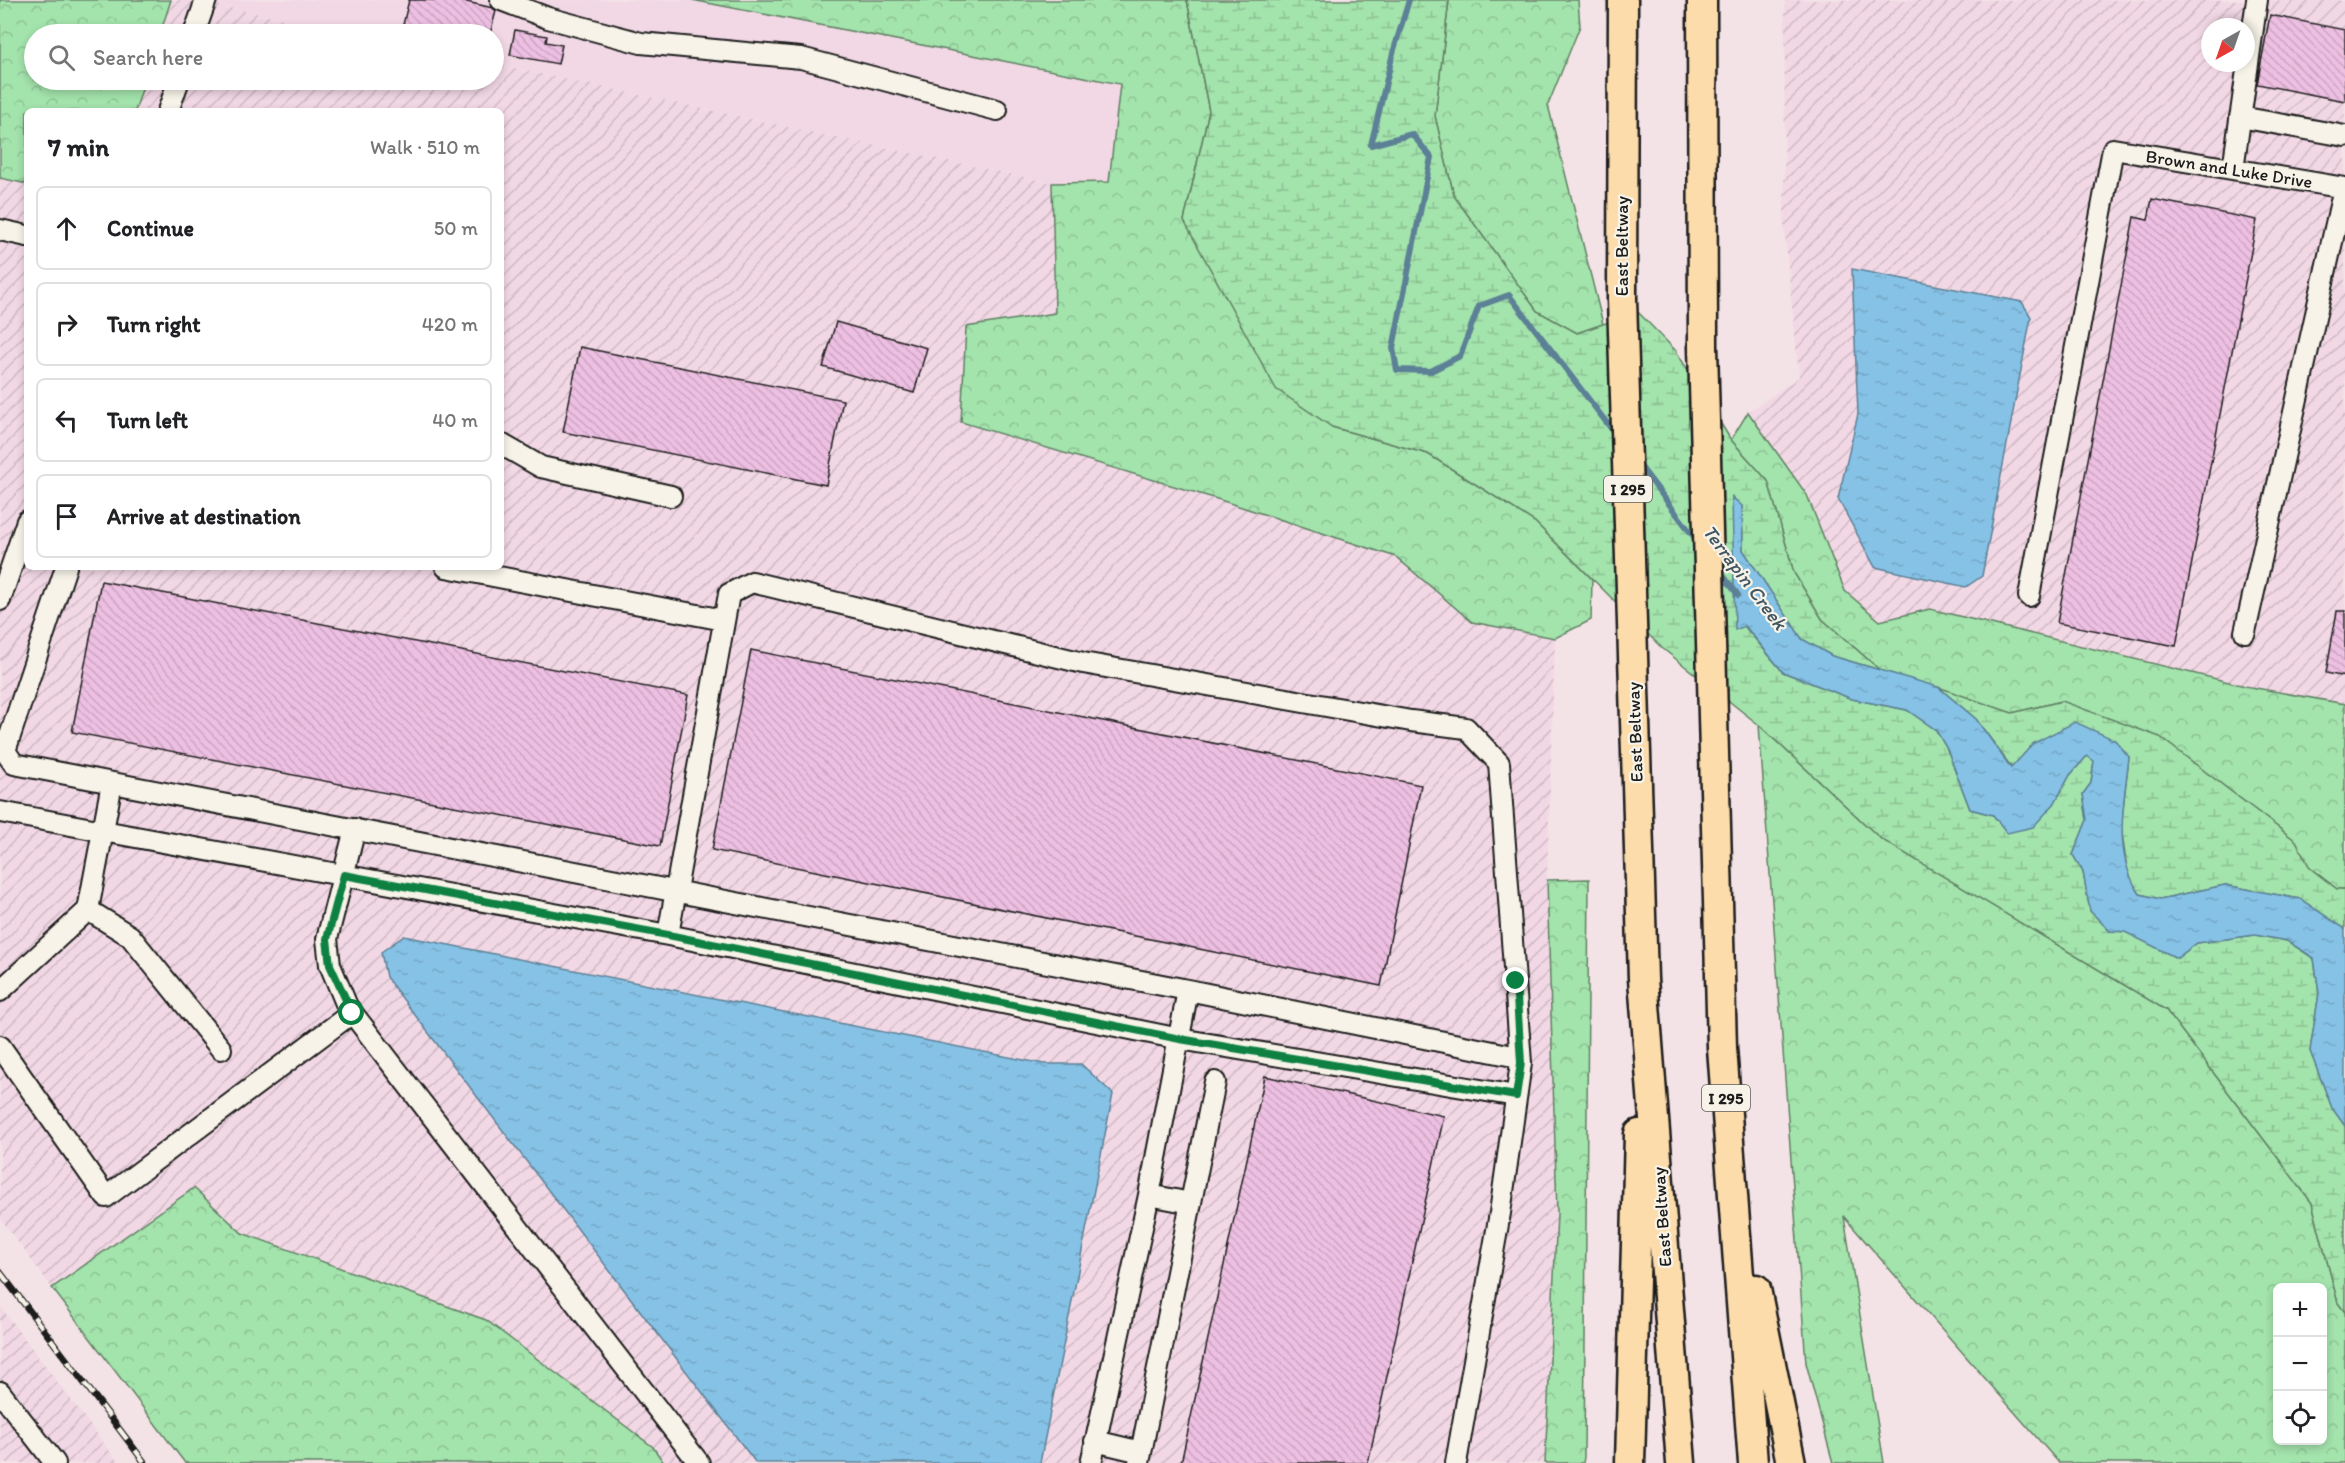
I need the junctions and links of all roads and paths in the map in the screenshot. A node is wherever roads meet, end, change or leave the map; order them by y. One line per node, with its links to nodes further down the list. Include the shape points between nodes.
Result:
1 (206, 0): 6 (street)
2 (501, 0): 9 (street, via 548,18 641,43 801,58)
3 (1623, 0): 33 (highway, East Beltway / I 295, via 1622,299)
4 (1702, 0): 43 (highway, I 295, via 1703,348 1722,1048)
5 (2257, 0): 10 (street)
6 (198, 24)
7 (175, 90): 8 (street)
8 (169, 108)
9 (997, 110)
10 (2240, 117): 11 (street); 12 (street)
11 (2345, 136)
12 (2233, 169): 13 (street, Brown and Luke Drive); 21 (street, Brown and Luke Drive, via 2113,149)
13 (2345, 188): 24 (street)
14 (0, 230): 15 (street)
15 (24, 235)
16 (504, 446): 17 (street, via 541,467)
17 (671, 496)
18 (24, 530): 22 (street)
19 (65, 570): 25 (street, via 5,751 14,764)
20 (462, 570): 23 (street)
21 (2029, 596)
22 (0, 600)
23 (724, 620): 30 (street); 40 (street, via 729,594 752,582 1083,663 1466,728 1499,763)
24 (2245, 632)
25 (112, 783): 27 (street); 28 (street)
26 (0, 812): 28 (street)
27 (355, 829): 29 (street); 30 (street)
28 (102, 831): 29 (street); 31 (street)
29 (344, 875): 32 (street); 36 (street, via 327,939 330,965)
30 (675, 889): 32 (street); 34 (street)
31 (88, 910): 35 (street); 39 (street, via 130,936)
32 (668, 935): 37 (street)
33 (1643, 979): 53 (highway); 54 (highway, East Beltway / I 295)
34 (1188, 990): 37 (street); 40 (street, via 1513,1056)
35 (0, 991)
36 (352, 1013): 38 (street, via 106,1197); 50 (street)
37 (1180, 1039): 42 (street); 44 (street)
38 (0, 1046)
39 (221, 1049)
40 (1521, 1063): 42 (street)
41 (1215, 1083): 45 (street)
42 (1516, 1096): 52 (street, via 1500,1214)
43 (1731, 1168): 55 (highway, I 295); 56 (highway)
44 (1149, 1195): 45 (street); 47 (street)
45 (1191, 1203): 48 (street)
46 (0, 1392): 49 (street)
47 (1095, 1442): 48 (street); 51 (street)
48 (1140, 1458)
49 (55, 1463)
50 (699, 1463)
51 (1091, 1463)
52 (1456, 1463)
53 (1630, 1463)
54 (1681, 1463)
55 (1754, 1463)
56 (1791, 1463)

